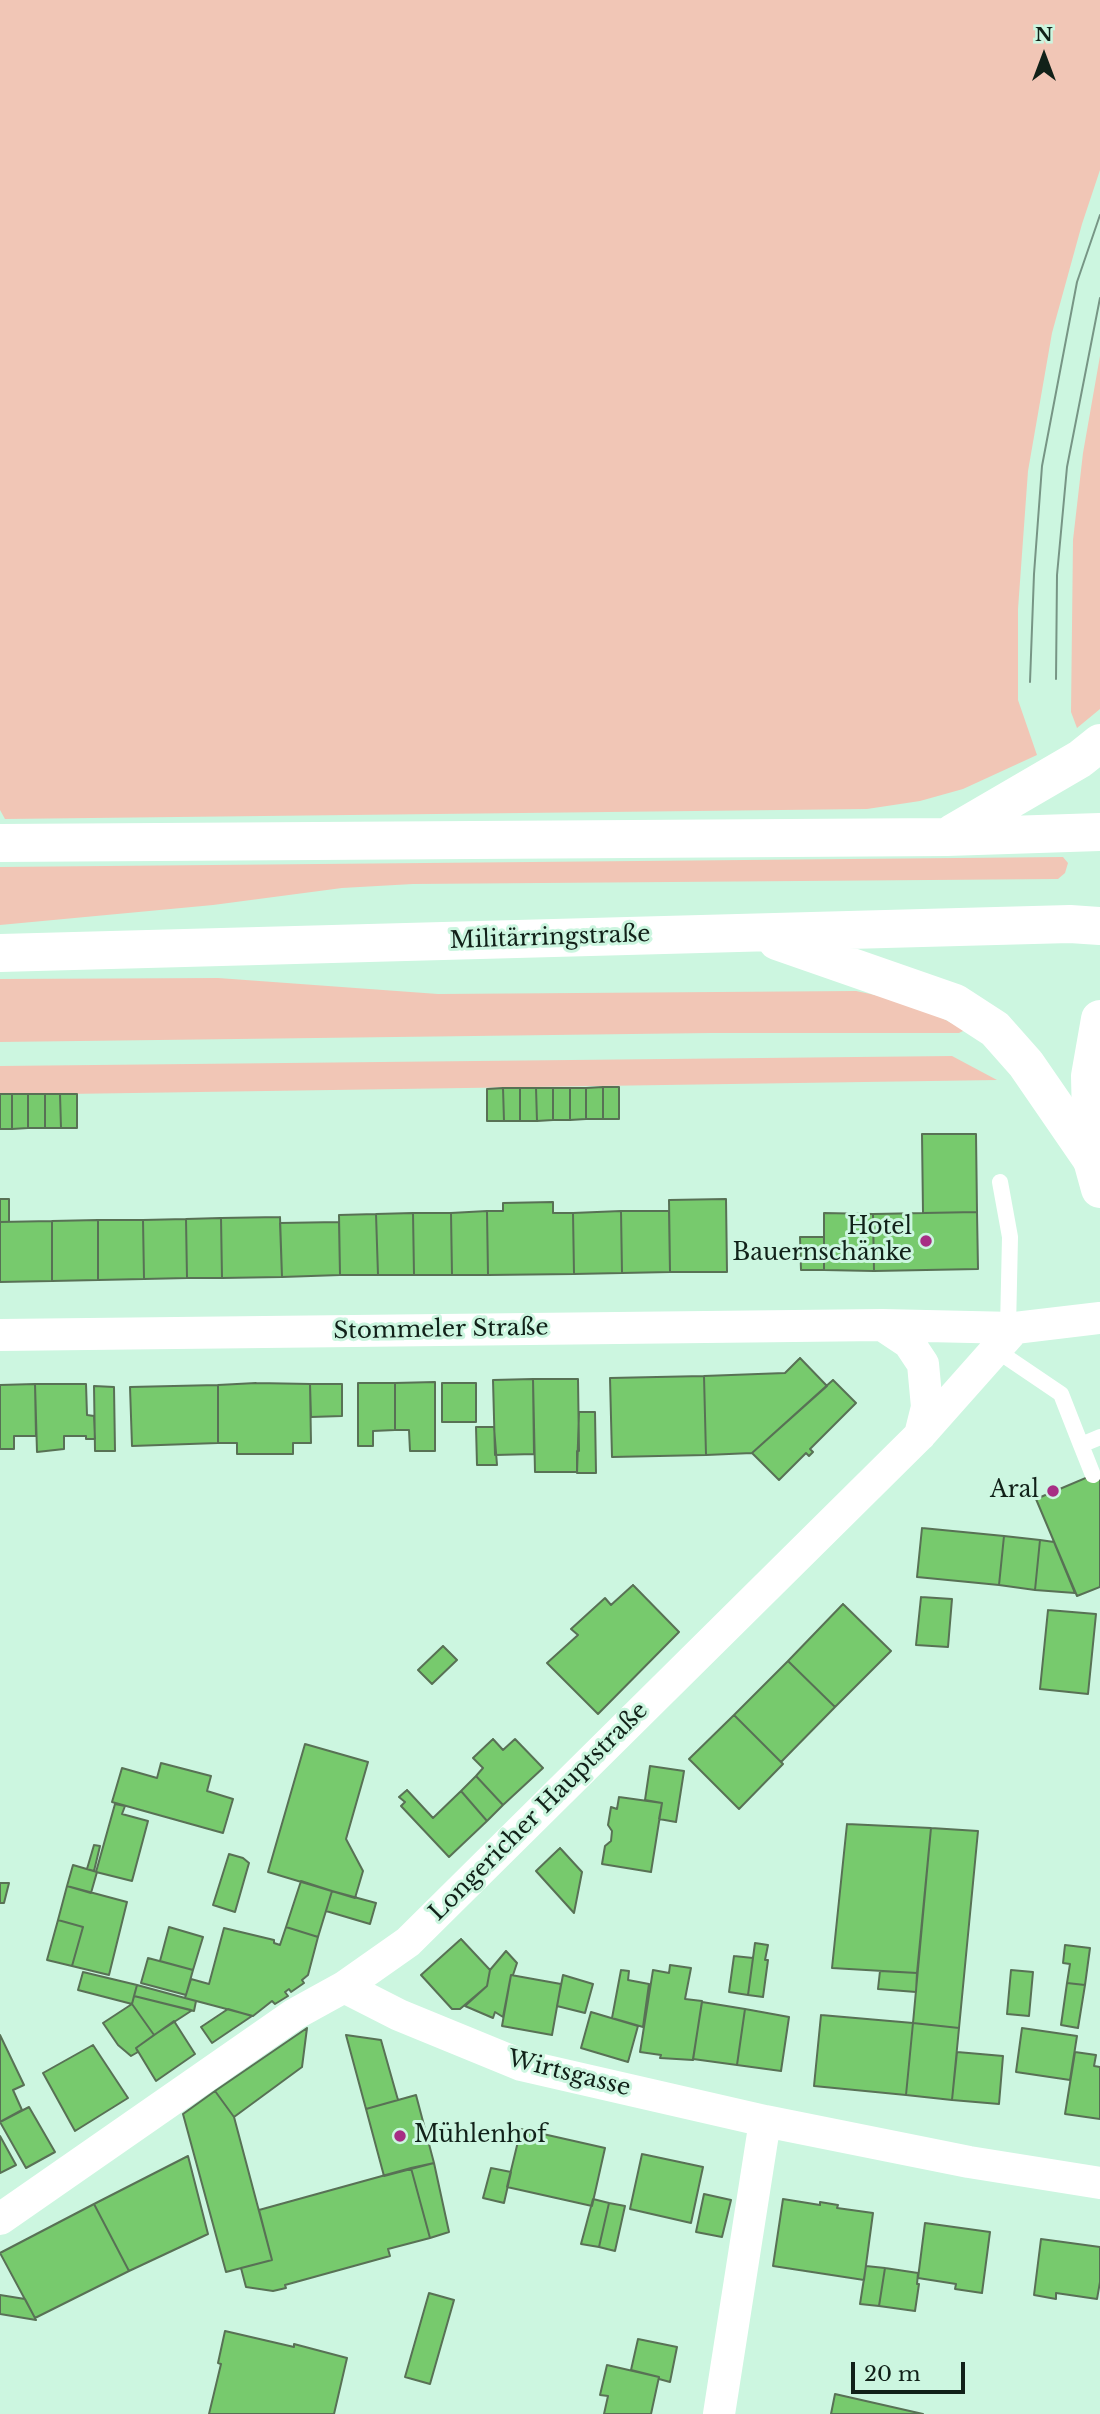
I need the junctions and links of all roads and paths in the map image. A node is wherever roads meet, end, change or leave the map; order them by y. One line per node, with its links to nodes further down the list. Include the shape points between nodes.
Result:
1 (1100, 743): 3 (main road)
2 (1097, 833): 3 (main road)
3 (947, 836): 4 (main road)
4 (0, 843)
5 (1090, 921): 6 (main road, Militärringstraße)
6 (752, 932): 7 (main road, Militärringstraße); 9 (main road, via 955,1003 995,1029 1026,1064)
7 (0, 953)
8 (1100, 1019): 9 (main road, via 1090,1076)
9 (1096, 1175)
10 (1000, 1182): 14 (lane, via 1010,1237)
11 (1100, 1318): 14 (street, Stommeler Straße)
12 (882, 1325): 13 (street, Stommeler Straße); 14 (street, Stommeler Straße); 15 (street, via 909,1343 923,1364 927,1407)
13 (0, 1335)
14 (1007, 1335): 15 (street, Longericher Hauptstraße); 17 (lane, via 1061,1394)
15 (920, 1435): 19 (street, Longericher Hauptstraße, via 408,1942)
16 (1100, 1437): 17 (lane)
17 (1081, 1445): 18 (lane)
18 (1093, 1475)
19 (344, 1987): 20 (street, Wirtsgasse, via 521,2065); 22 (street, Longericher Hauptstraße, via 295,2014)
20 (765, 2120): 21 (street, Wirtsgasse, via 969,2162); 23 (street)
21 (1100, 2183)
22 (0, 2220)
23 (719, 2414)

